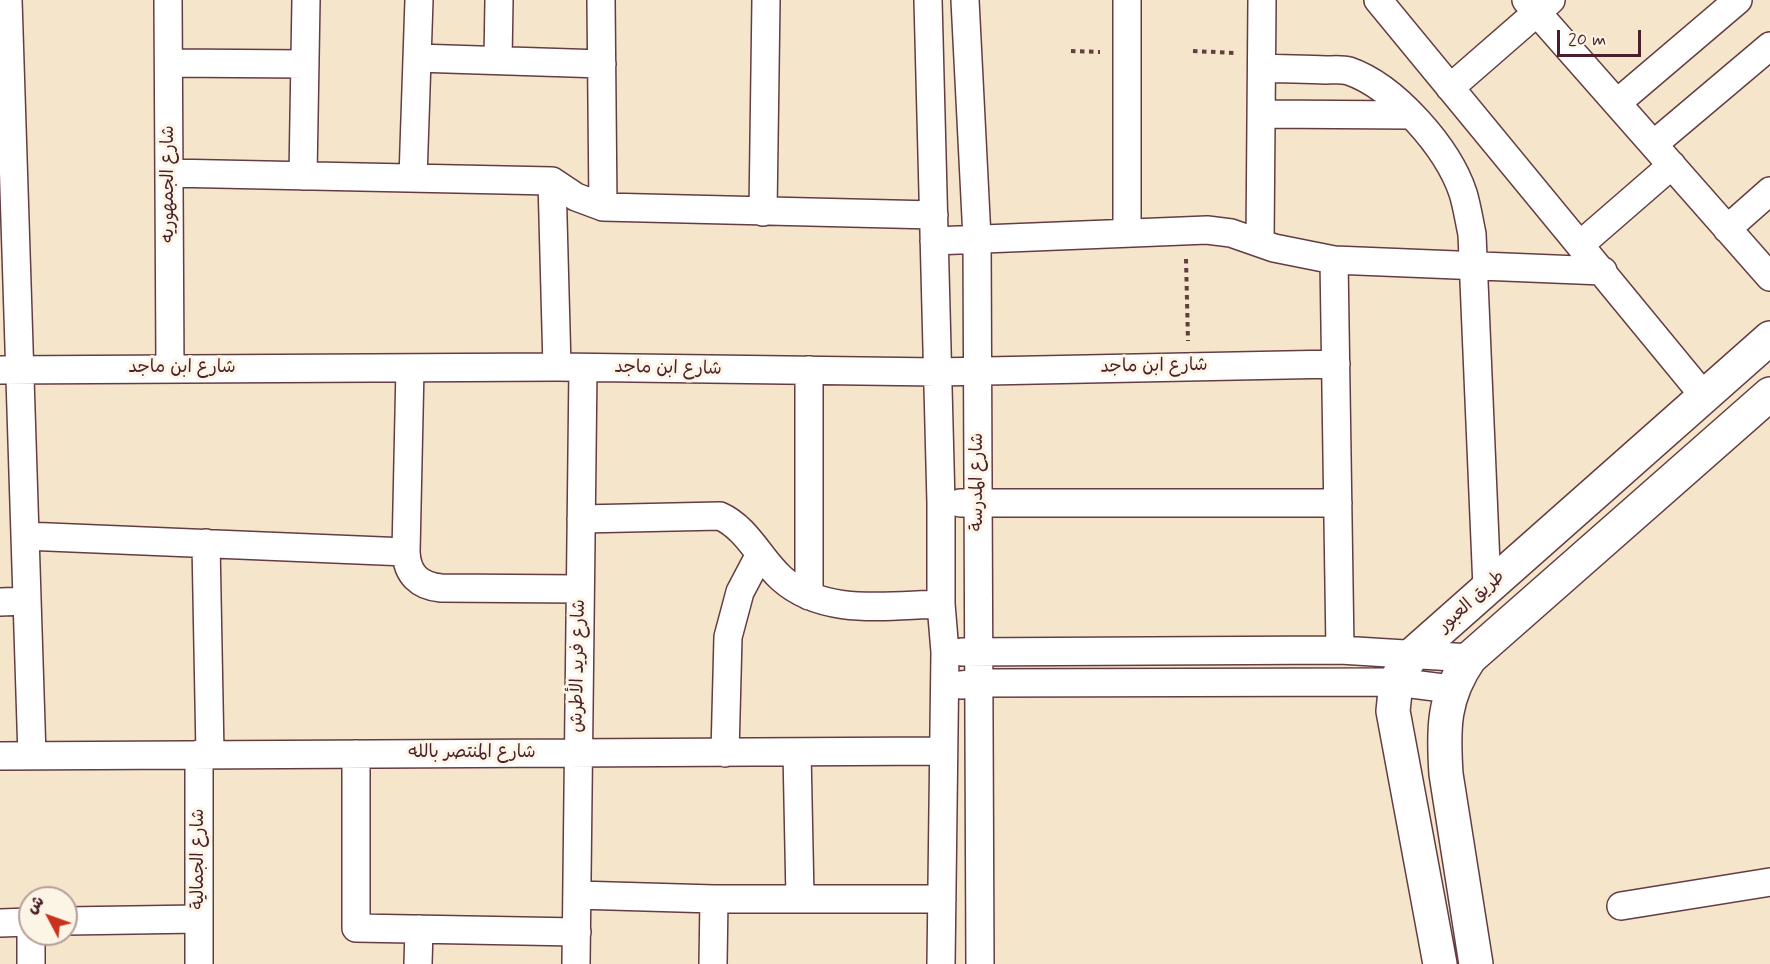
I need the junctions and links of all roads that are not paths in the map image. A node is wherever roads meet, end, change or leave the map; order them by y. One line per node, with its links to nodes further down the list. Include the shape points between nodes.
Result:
1 (8, 0): 21 (street)
2 (144, 0): 3 (street)
3 (168, 0): 20 (street, شارع الجمهوريه)
4 (306, 0): 22 (street)
5 (419, 0): 17 (street)
6 (499, 0): 18 (street)
7 (601, 0): 23 (street)
8 (766, 0): 37 (street)
9 (928, 0): 38 (street, شارع المدرسة)
10 (965, 0): 41 (street, شارع المدرسة)
11 (1127, 0): 40 (street)
12 (1262, 0): 19 (street)
13 (1378, 0): 24 (street)
14 (1738, 0): 25 (street)
15 (1538, 4): 24 (street); 25 (street)
16 (1770, 46): 28 (street)
17 (417, 58): 18 (street); 32 (street)
18 (498, 60): 23 (street)
19 (1262, 61): 26 (street); 27 (street, via 1347,70)
20 (169, 63): 22 (street); 30 (street, شارع الجمهوريه)
21 (5, 64): 36 (street)
22 (305, 64): 31 (street)
23 (602, 64): 35 (street)
24 (1450, 88): 43 (street)
25 (1617, 103): 28 (street)
26 (1262, 114): 27 (street); 42 (street)
27 (1412, 115): 45 (street, via 1432,138 1462,192 1472,234)
28 (1654, 144): 29 (street)
29 (1672, 165): 39 (street); 43 (street)
30 (169, 173): 31 (street); 50 (street, شارع الجمهوريه)
31 (303, 176): 32 (street)
32 (413, 178): 33 (street)
33 (552, 181): 35 (street, via 576,197); 52 (street, شارع فريد الأطرش)
34 (1770, 191): 39 (street)
35 (603, 207): 37 (street)
36 (7, 208): 53 (street)
37 (763, 212): 38 (street)
38 (934, 228): 41 (street); 56 (street, شارع المدرسة)
39 (1727, 229): 47 (street)
40 (1127, 233): 41 (street); 42 (street, via 1231,232)
41 (977, 238): 55 (street, شارع المدرسة)
42 (1260, 243): 44 (street)
43 (1581, 244): 46 (street)
44 (1334, 260): 45 (street); 49 (street)
45 (1474, 266): 46 (street); 67 (street)
46 (1603, 271): 58 (street)
47 (1770, 278)
48 (1770, 339): 58 (street, طريق العبور)
49 (1336, 364): 55 (street, شارع ابن ماجد); 61 (street)
50 (170, 368): 51 (street, شارع ابن ماجد); 53 (street, شارع ابن ماجد)
51 (410, 368): 52 (street, شارع ابن ماجد); 65 (street)
52 (570, 368): 54 (street, شارع ابن ماجد); 62 (street, شارع فريد الأطرش)
53 (10, 370): 63 (street)
54 (809, 370): 56 (street, شارع ابن ماجد); 69 (street)
55 (978, 371): 56 (street, شارع ابن ماجد); 60 (street, شارع المدرسة)
56 (937, 372): 59 (street, شارع المدرسة)
57 (1770, 394): 77 (street)
58 (1704, 396): 67 (street, طريق العبور)
59 (941, 503): 60 (street); 72 (street, شارع المدرسة)
60 (978, 503): 61 (street); 75 (street, شارع المدرسة)
61 (1338, 503): 73 (street)
62 (581, 519): 66 (street, via 720,516 744,534); 68 (street, شارع فريد الأطرش)
63 (25, 536): 64 (street); 70 (street)
64 (206, 543): 65 (street); 86 (street, شارع الجمالية)
65 (406, 552): 68 (street, via 411,574 430,587)
66 (760, 554): 69 (street, via 782,579); 85 (street, via 740,592 728,637)
67 (1487, 588): 76 (street, طريق العبور)
68 (580, 589): 84 (street, شارع فريد الأطرش)
69 (809, 596): 72 (street, via 854,606)
70 (27, 601): 71 (street); 89 (street)
71 (0, 602)
72 (941, 604): 74 (street, شارع المدرسة)
73 (1340, 650): 75 (street); 76 (street)
74 (945, 652): 75 (street); 80 (street, شارع المدرسة)
75 (979, 652): 79 (street, شارع المدرسة)
76 (1413, 654): 77 (street); 78 (street, طريق العبور)
77 (1470, 658): 81 (street)
78 (1396, 682): 79 (street); 81 (street); 110 (street, طريق العبور, via 1393,711)
79 (979, 683): 80 (street); 109 (street, شارع المدرسة)
80 (944, 686): 82 (street, شارع المدرسة)
81 (1452, 689): 111 (street, via 1444,734 1446,774)
82 (943, 751): 83 (street, شارع المنتصر بالله); 94 (street, شارع المدرسة)
83 (797, 752): 85 (street, شارع المنتصر بالله); 92 (street)
84 (579, 753): 85 (street, شارع المنتصر بالله); 87 (street, شارع المنتصر بالله); 91 (street, شارع فريد الأطرش)
85 (725, 753)
86 (204, 754): 87 (street, شارع المنتصر بالله); 89 (street, شارع المنتصر بالله); 96 (street, شارع الجمالية)
87 (356, 754): 100 (street, via 356,928)
88 (0, 756): 89 (street, شارع المنتصر بالله)
89 (32, 756)
90 (1770, 882): 95 (street)
91 (577, 895): 93 (street); 101 (street, شارع فريد الأطرش)
92 (800, 898): 93 (street); 94 (street)
93 (714, 899): 107 (street)
94 (942, 899): 108 (street, شارع المدرسة)
95 (1621, 906)
96 (199, 919): 97 (street); 104 (street, شارع الجمالية)
97 (78, 921)
98 (0, 922): 99 (street)
99 (18, 922)
100 (419, 929): 101 (street); 105 (street)
101 (577, 932): 106 (street, شارع فريد الأطرش)
102 (31, 946): 103 (street)
103 (32, 964)
104 (199, 964)
105 (418, 964)
106 (576, 964)
107 (713, 964)
108 (941, 964)
109 (980, 964)
110 (1440, 964)
111 (1476, 964)

